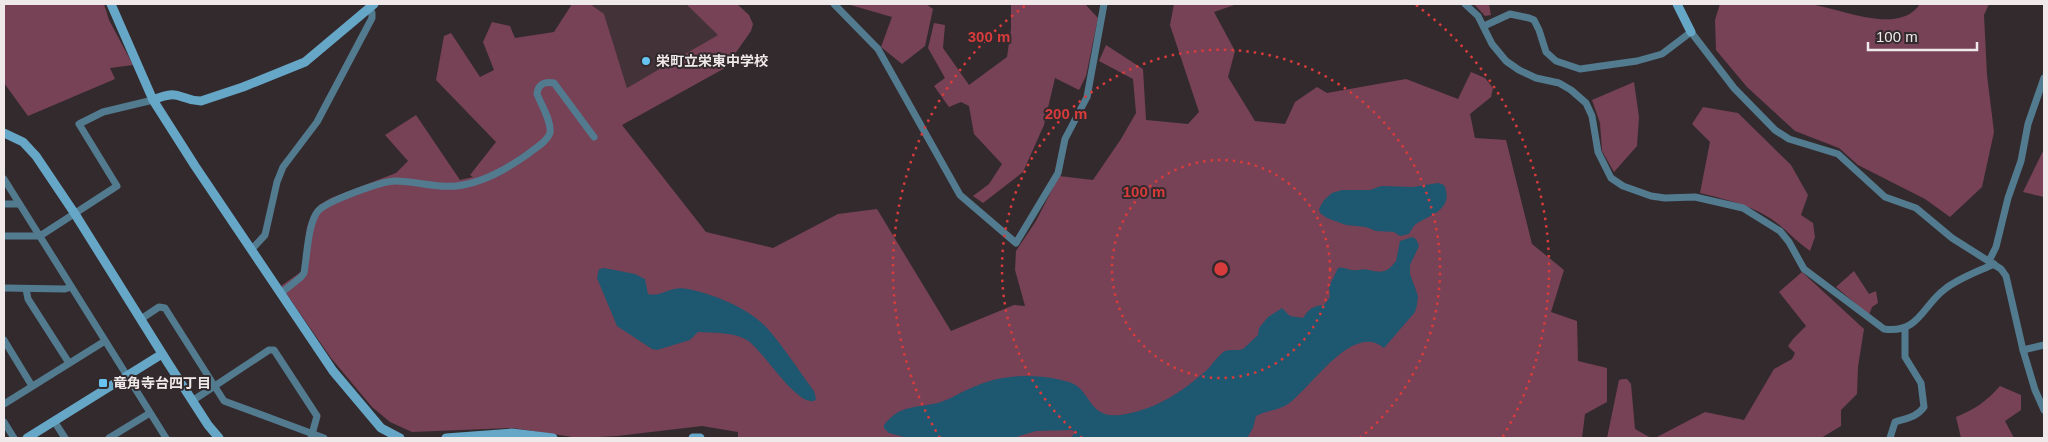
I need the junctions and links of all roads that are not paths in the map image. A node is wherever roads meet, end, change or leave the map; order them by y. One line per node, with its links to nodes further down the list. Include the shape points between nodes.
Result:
1 (111, 4): 10 (street)
2 (834, 4): 3 (street, via 878,48 960,195 1016,243 1058,173 1065,139 1087,97)
3 (1104, 4)
4 (1465, 4): 7 (street, via 1472,8)
5 (1677, 4): 8 (street)
6 (372, 6): 10 (street, via 314,56 291,68 201,101 174,93); 19 (street, via 372,18 338,85 317,122 284,167 277,182 265,235)
7 (1484, 26): 8 (street, via 1510,14 1534,20 1546,52 1556,61 1580,70 1662,54); 26 (street, via 1492,44 1506,61 1536,78 1559,83 1586,103 1592,116 1598,152 1611,178 1651,196 1695,197 1743,208 1780,231 1804,268 1884,330)
8 (1691, 32): 20 (street, via 1734,88 1776,130 1789,139 1838,154 1885,197 1916,208 1952,238)
9 (2044, 78): 20 (street, via 2028,124 2022,161 2008,198)
10 (153, 100): 16 (street, via 102,112 79,124 117,186); 19 (street)
11 (4, 132): 16 (street, via 23,142 36,156)
12 (594, 137): 24 (street, via 554,82 542,84 537,94 550,127 550,134 544,142 505,170 474,181 456,186 387,182 328,203 314,218 304,273)
13 (4, 179): 15 (street)
14 (4, 204): 15 (street)
15 (19, 204): 18 (street)
16 (75, 214): 18 (street); 25 (street)
17 (4, 236): 18 (street)
18 (40, 236): 23 (street)
19 (251, 250): 24 (street)
20 (1991, 262): 26 (street, via 1943,290); 30 (street, via 2006,276)
21 (4, 288): 22 (street)
22 (26, 288): 23 (street); 32 (street, via 28,299)
23 (71, 288): 28 (street)
24 (280, 293): 50 (street, via 333,371 381,428)
25 (141, 319): 31 (street); 35 (street, via 164,307)
26 (1905, 329): 55 (street, via 1905,357 1921,383 1924,407 1919,414 1895,422)
27 (4, 340): 34 (street)
28 (105, 341): 32 (street); 33 (street)
29 (2044, 345): 30 (street)
30 (2023, 350): 38 (street)
31 (162, 354): 33 (street); 36 (street)
32 (69, 363): 34 (street)
33 (127, 376): 39 (street); 40 (street)
34 (32, 386): 37 (street)
35 (214, 386): 36 (street); 42 (street, via 226,402); 42 (street, via 269,350 274,350 316,413 317,422)
36 (192, 401): 48 (street)
37 (4, 404)
38 (2044, 410)
39 (150, 413): 46 (street); 47 (street)
40 (54, 421): 44 (street); 45 (street)
41 (4, 422): 43 (street)
42 (312, 436): 49 (street)
43 (14, 438)
44 (27, 438)
45 (65, 438)
46 (109, 438)
47 (166, 438)
48 (219, 438)
49 (324, 438)
50 (400, 438)
51 (446, 438): 52 (street, via 512,432)
52 (552, 438)
53 (693, 438): 54 (street)
54 (700, 438)
55 (1890, 438)

